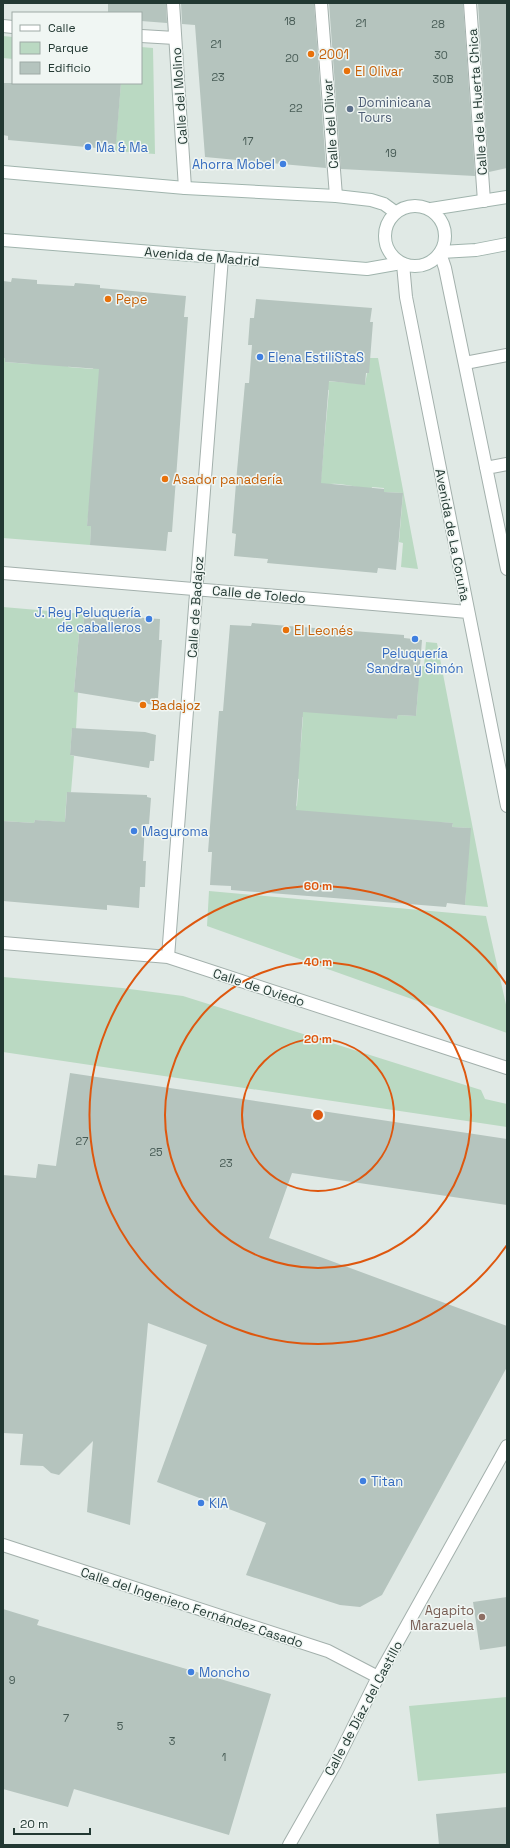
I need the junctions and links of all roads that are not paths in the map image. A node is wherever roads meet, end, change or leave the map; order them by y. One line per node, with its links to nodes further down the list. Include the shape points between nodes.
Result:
1 (173, 3): 5 (street, Calle del Molino)
2 (321, 3): 8 (street, Calle del Olivar)
3 (470, 3): 10 (street, Calle de la Huerta Chica)
4 (142, 36): 5 (street)
5 (175, 38): 7 (street, Calle del Molino)
6 (3, 172): 7 (street)
7 (185, 188): 8 (street)
8 (336, 196): 12 (street, via 371,200 384,204)
9 (507, 197): 10 (street)
10 (484, 201): 11 (street)
11 (431, 209): 12 (street, via 411,205); 15 (street, via 440,217 445,229 445,241)
12 (395, 212): 17 (street, via 388,221 384,233 385,245 392,256)
13 (3, 240): 16 (street, Avenida de Madrid)
14 (507, 244): 15 (street, via 476,250)
15 (440, 252): 17 (street, via 432,262 420,266); 19 (street)
16 (222, 257): 17 (street, Avenida de Madrid, via 367,269); 24 (street, Calle de Badajoz)
17 (402, 263): 25 (street, Avenida de La Coruña, via 406,297)
18 (507, 356): 19 (street)
19 (465, 363): 21 (street)
20 (507, 464): 21 (street)
21 (486, 468): 22 (street)
22 (507, 569)
23 (3, 572): 24 (street, Calle de Toledo)
24 (196, 589): 25 (street, Calle de Toledo); 28 (street, Calle de Badajoz)
25 (468, 612): 26 (street, Avenida de La Coruña)
26 (507, 806)
27 (3, 943): 28 (street, Calle de Oviedo)
28 (168, 957): 29 (street, Calle de Oviedo)
29 (507, 1068)
30 (507, 1446): 32 (street, Calle de Díaz del Castillo)
31 (3, 1545): 32 (street, Calle del Ingeniero Fernández Casado, via 328,1651)
32 (378, 1677): 33 (street, Calle de Díaz del Castillo, via 335,1764)
33 (289, 1845)

